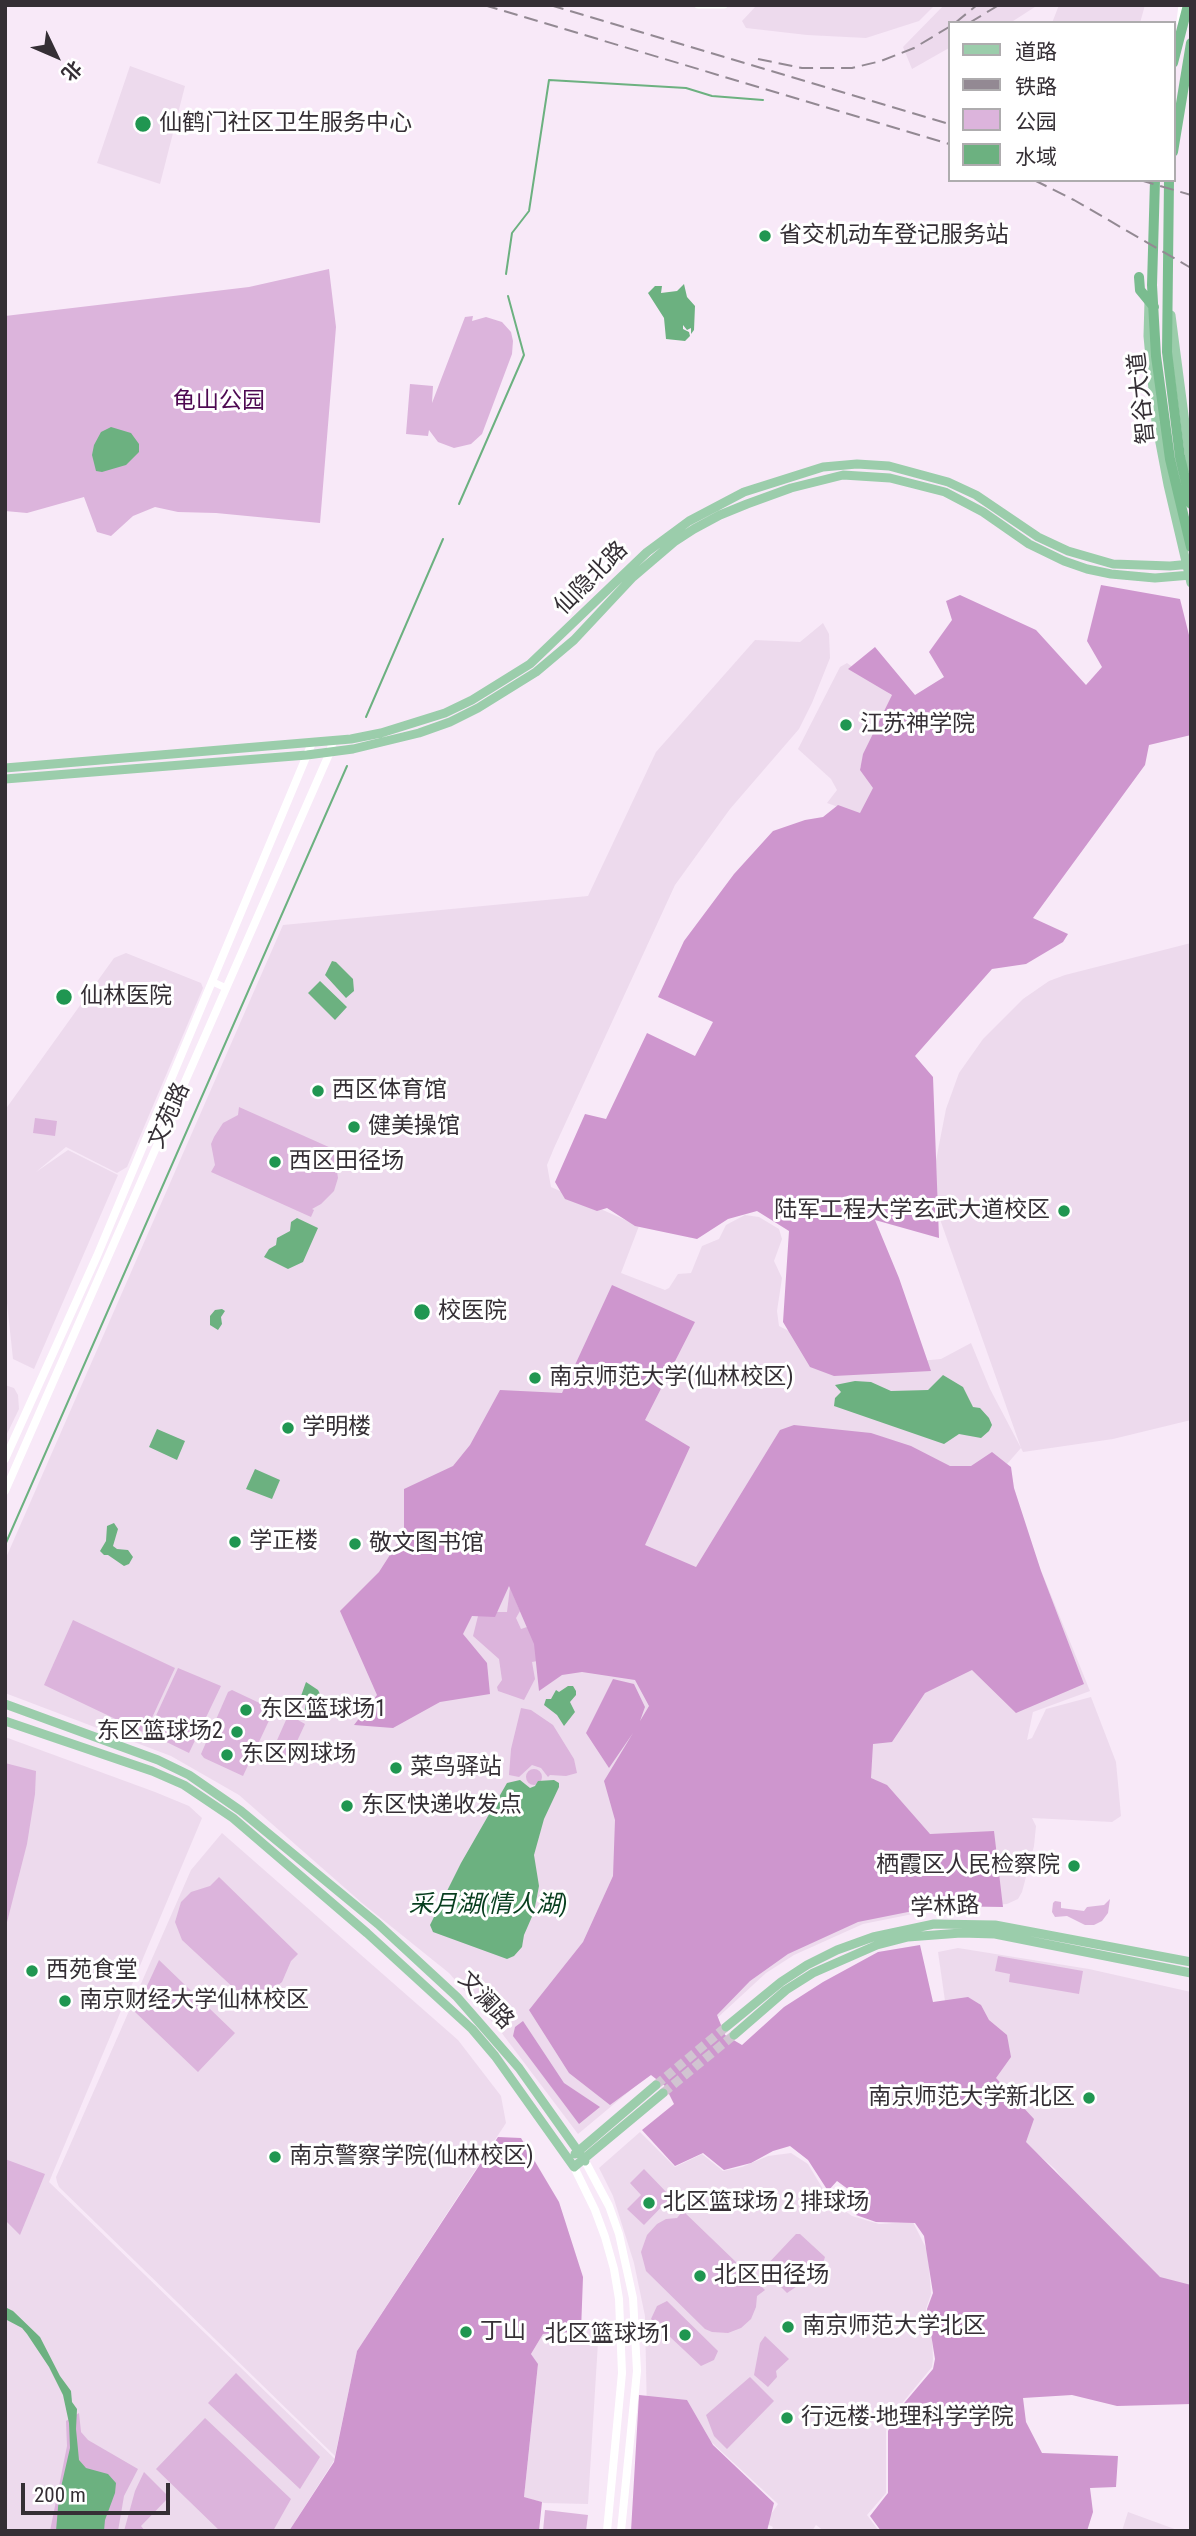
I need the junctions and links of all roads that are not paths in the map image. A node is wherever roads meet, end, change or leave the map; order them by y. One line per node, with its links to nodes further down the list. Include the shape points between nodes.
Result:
1 (698, 5): 2 (street)
2 (724, 5)
3 (1182, 5): 6 (street)
4 (1188, 5): 7 (highway)
5 (1190, 48): 8 (highway)
6 (1175, 54)
7 (1175, 57)
8 (1175, 138)
9 (1155, 182): 11 (highway, 智谷大道)
10 (1169, 182): 12 (highway, 智谷大道)
11 (1152, 285): 13 (highway, 智谷大道); 13 (highway, via 1140,287 1139,277 1140,290)
12 (1167, 290): 14 (highway, 智谷大道); 15 (main road)
13 (1152, 304): 14 (highway, 智谷大道); 18 (main road, via 1148,336 1156,422)
14 (1167, 401): 16 (highway, 智谷大道); 17 (highway, 智谷大道, via 1170,459)
15 (1191, 469)
16 (1191, 504)
17 (1191, 547)
18 (1188, 564): 19 (main road); 20 (main road, 仙隐北路, via 1113,564 1068,551 963,488 911,470 865,464 823,467 744,492 689,521 647,552 530,664 472,700 393,730)
19 (1190, 578): 22 (main road, 仙隐北路, via 1087,569 1029,544 971,505 937,489 868,475 843,475 734,509 674,542 549,662 478,708 419,733)
20 (333, 741): 21 (main road, 仙隐北路); 22 (main road, 文苑路)
21 (312, 743): 23 (main road, 文苑路); 24 (main road, 仙隐北路)
22 (330, 752): 23 (main road, 仙隐北路); 27 (main road, 文苑路)
23 (307, 755): 25 (main road, 仙隐北路); 26 (main road, 文苑路)
24 (5, 768)
25 (5, 779)
26 (213, 982): 27 (street); 28 (main road, 文苑路)
27 (226, 988): 29 (main road, 文苑路)
28 (5, 1459)
29 (5, 1491)
30 (5, 1704): 38 (main road, 文澜路, via 159,1759 241,1811 378,1924 457,1997 519,2068)
31 (5, 1721): 39 (main road, 文澜路, via 163,1776 233,1818 464,2021)
32 (1191, 1962): 34 (main road, 学林路, via 995,1925 934,1924 837,1950 781,1982)
33 (1191, 1973): 35 (main road, 学林路, via 995,1934 908,1937 877,1945 813,1973)
34 (726, 2027)
35 (734, 2035)
36 (656, 2085): 38 (main road)
37 (663, 2093): 40 (main road)
38 (578, 2152): 39 (main road); 40 (main road, 文澜路)
39 (569, 2158): 41 (main road, 文澜路)
40 (585, 2161): 41 (main road); 43 (main road, 文澜路, via 619,2234 633,2298 637,2371)
41 (574, 2167): 42 (main road, 文澜路, via 595,2210 619,2300 622,2374)
42 (607, 2531)
43 (621, 2531)

